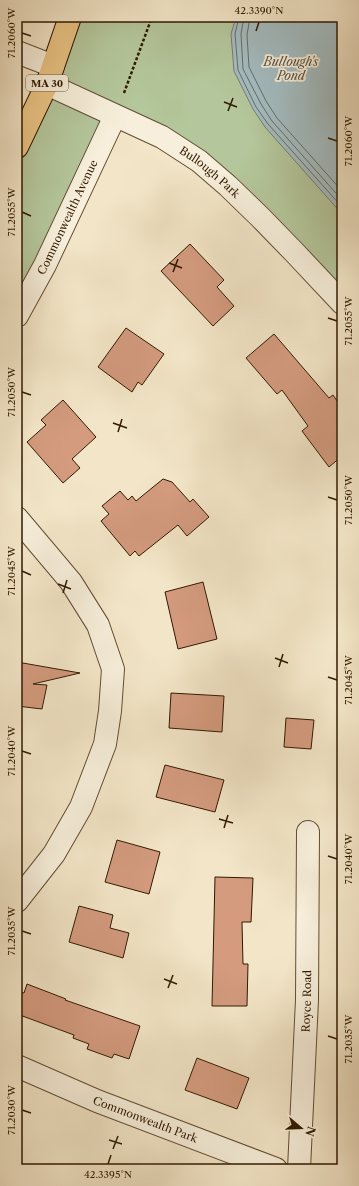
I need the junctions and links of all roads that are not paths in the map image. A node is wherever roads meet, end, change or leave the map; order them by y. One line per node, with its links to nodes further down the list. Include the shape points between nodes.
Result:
1 (70, 17): 3 (main road, MA 30)
2 (17, 52): 3 (street, Bullough Park)
3 (50, 75): 4 (street, Bullough Park); 5 (main road, MA 30)
4 (115, 116): 6 (street, Bullough Park, via 162,137 209,169 285,242); 7 (street, Commonwealth Avenue, via 45,265)
5 (17, 147)
6 (342, 303)
7 (17, 316)
8 (17, 518): 10 (street, via 71,582 98,625 113,669 105,744 81,807 54,854)
9 (308, 832): 13 (street, Royce Road, via 307,1000)
10 (17, 901)
11 (17, 1066): 12 (street, Commonwealth Park, via 97,1101)
12 (276, 1169)
13 (299, 1169)

